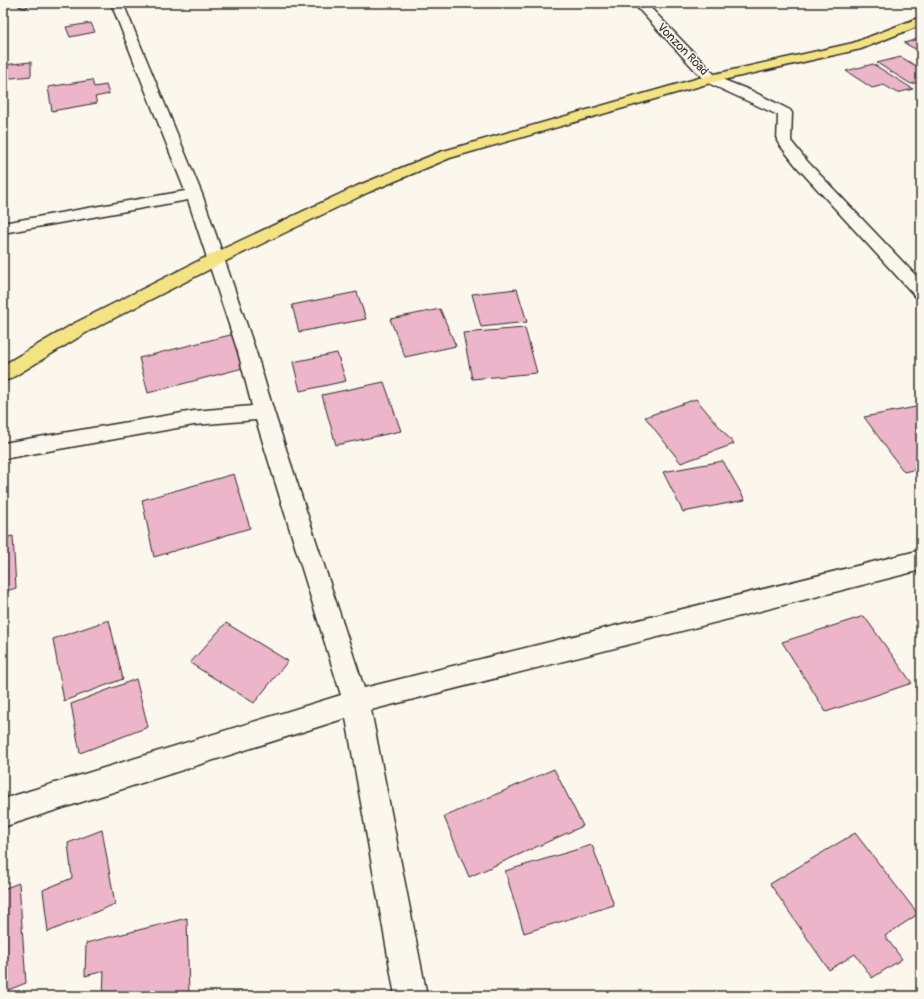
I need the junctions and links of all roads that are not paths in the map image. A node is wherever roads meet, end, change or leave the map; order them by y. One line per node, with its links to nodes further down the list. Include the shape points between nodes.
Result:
1 (117, 3): 5 (street)
2 (639, 3): 4 (street, Vonzon Road)
3 (921, 21): 4 (main road, via 857,46)
4 (711, 78): 7 (main road, via 445,155 363,189); 8 (street, via 785,113 784,141 802,164)
5 (194, 194): 6 (street); 7 (street)
6 (3, 228)
7 (216, 259): 9 (main road, via 82,327); 10 (street)
8 (921, 292)
9 (3, 374)
10 (264, 412): 11 (street, via 194,418); 13 (street)
11 (3, 451)
12 (921, 560): 13 (street)
13 (356, 702): 14 (street); 15 (street)
14 (3, 813)
15 (411, 996)

